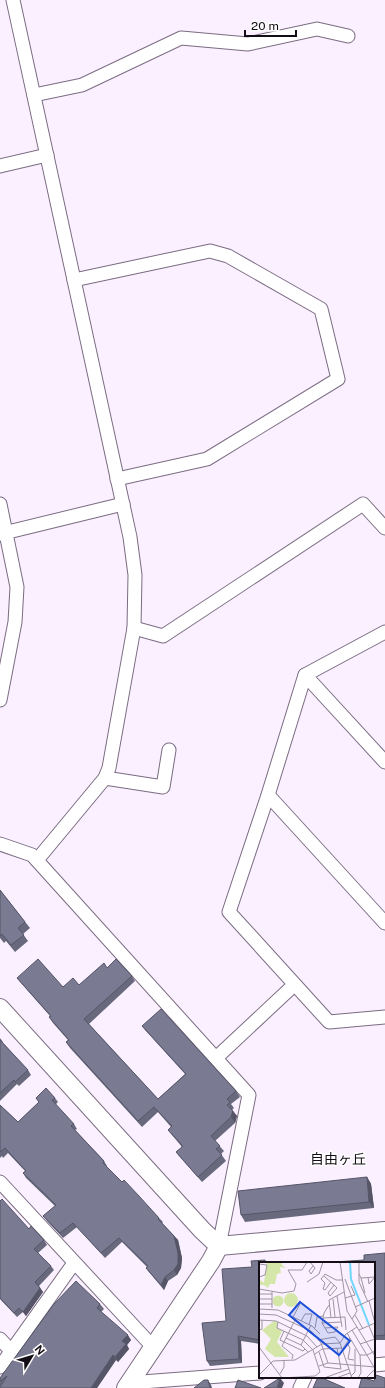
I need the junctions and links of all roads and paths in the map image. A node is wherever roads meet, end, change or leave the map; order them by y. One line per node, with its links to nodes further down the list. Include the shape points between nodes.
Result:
1 (13, 0): 3 (street)
2 (348, 36): 3 (street, via 317,29 248,44 181,38 82,85)
3 (34, 96): 4 (street)
4 (47, 155): 5 (street); 6 (street)
5 (0, 166)
6 (74, 280): 7 (street); 7 (street, via 210,251 228,256 321,309 338,379 207,459)
7 (117, 479): 9 (street)
8 (0, 504): 11 (street)
9 (123, 504): 11 (street); 12 (street, via 135,575)
10 (385, 528): 12 (street, via 363,504 163,636)
11 (3, 533): 15 (street, via 16,588 15,622)
12 (134, 628): 18 (street, via 109,768)
13 (385, 632): 14 (street)
14 (305, 675): 17 (street); 19 (street)
15 (0, 700)
16 (170, 750): 18 (street, via 163,787)
17 (385, 762)
18 (105, 778): 21 (street)
19 (268, 796): 22 (street); 23 (street, via 229,912)
20 (0, 844): 21 (street, via 32,855)
21 (37, 860): 26 (street)
22 (385, 923)
23 (294, 985): 25 (street, via 329,1022); 26 (street)
24 (0, 1008): 29 (street)
25 (385, 1017)
26 (216, 1058): 29 (street, via 249,1095)
27 (0, 1182): 30 (street)
28 (385, 1231): 29 (street)
29 (219, 1246): 32 (street)
30 (74, 1263): 32 (street); 33 (street)
31 (0, 1339): 33 (street)
32 (153, 1347): 39 (street)
33 (10, 1351): 36 (street)
34 (385, 1364): 35 (street)
35 (375, 1365)
36 (0, 1367)
37 (259, 1373): 39 (street)
38 (305, 1378): 40 (street)
39 (127, 1386)
40 (300, 1388)

